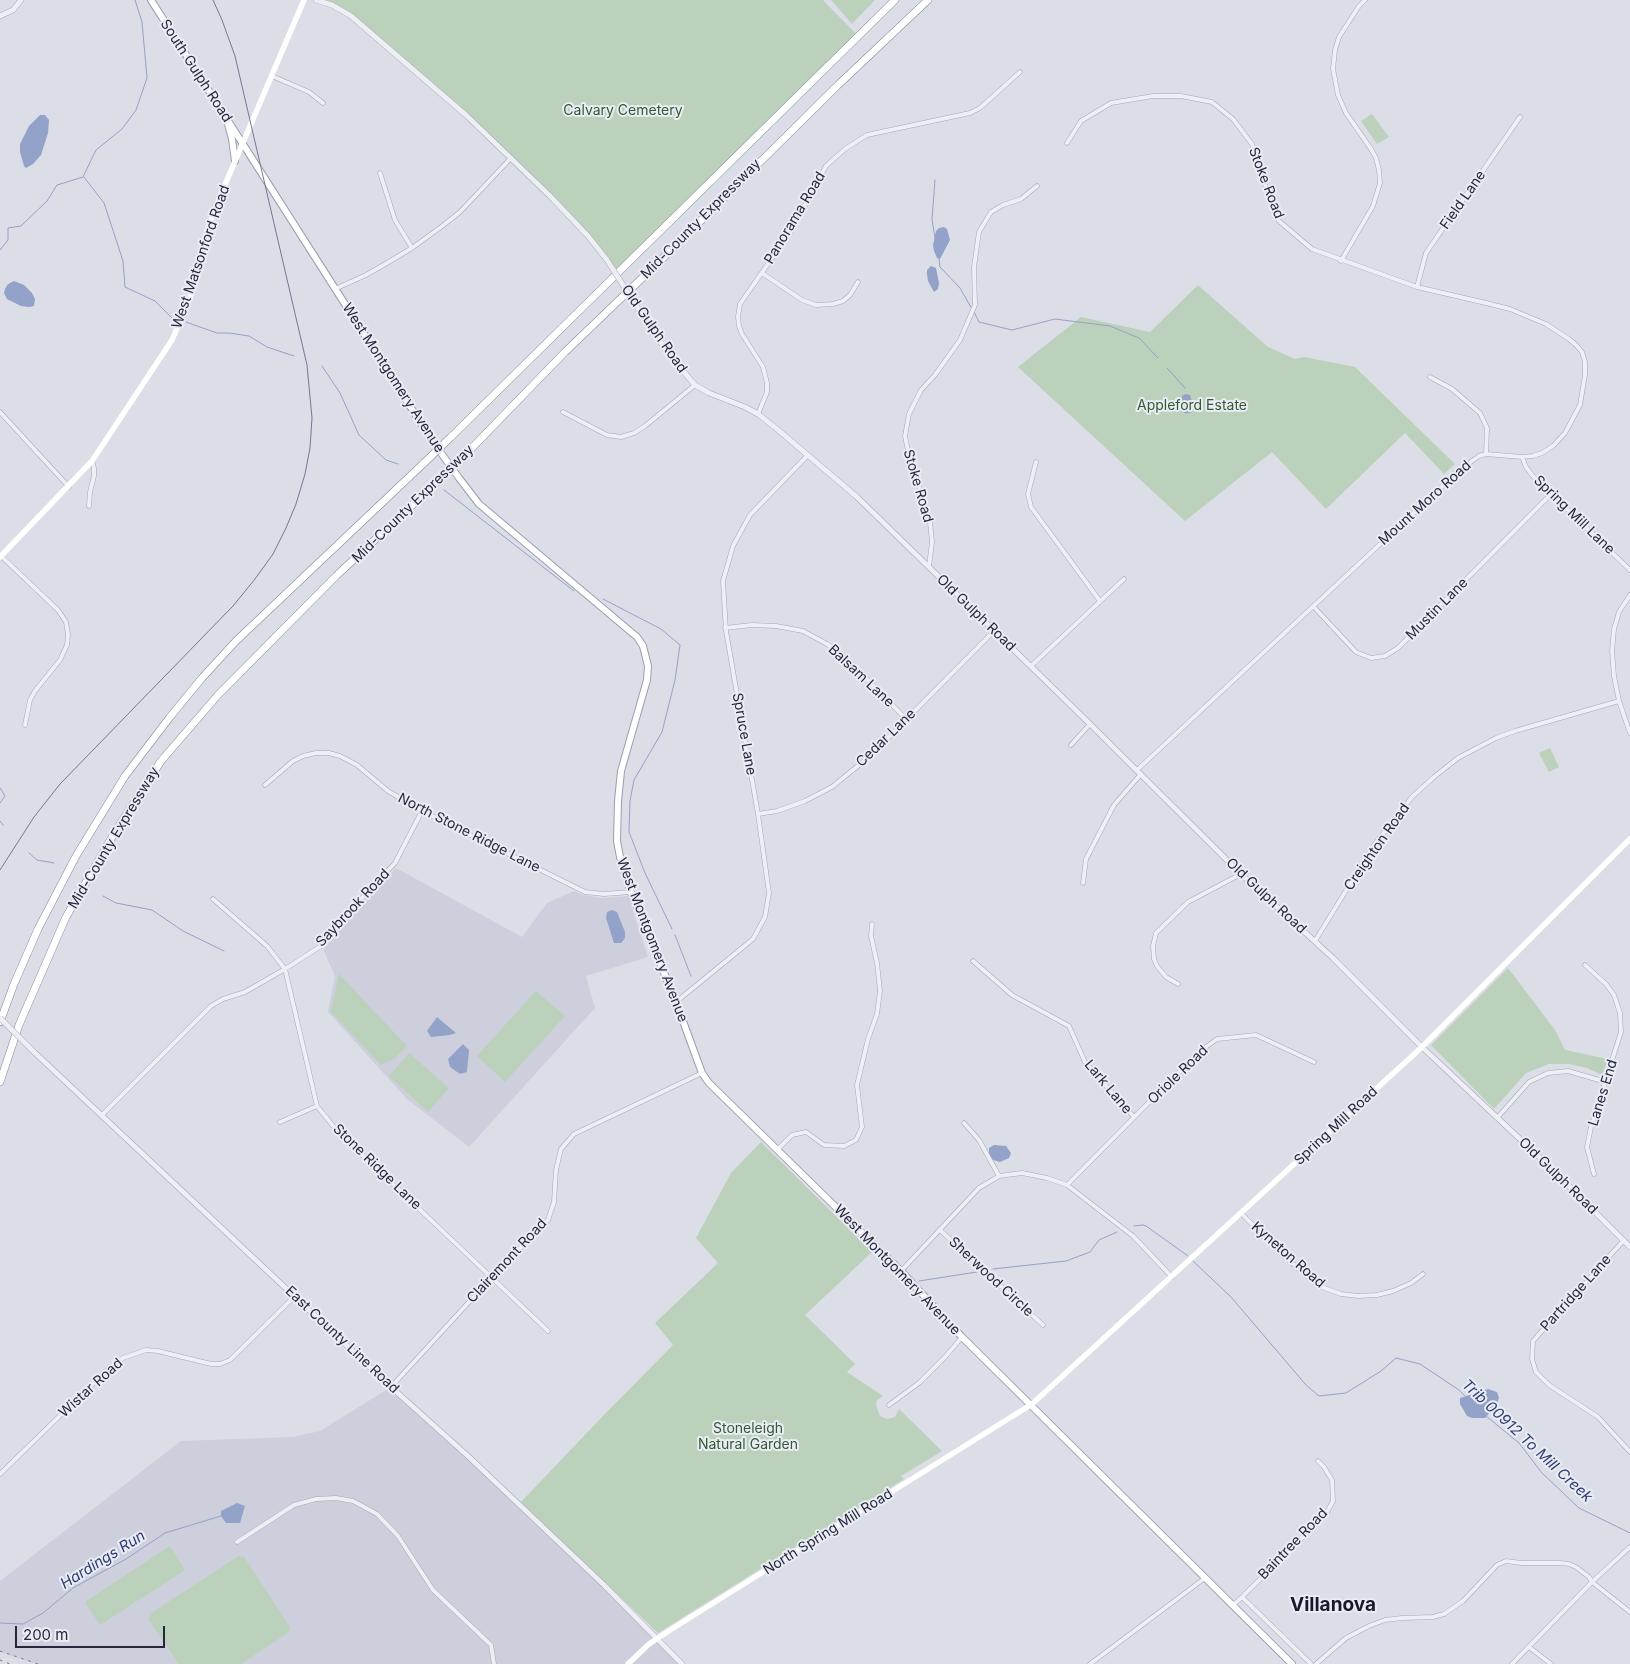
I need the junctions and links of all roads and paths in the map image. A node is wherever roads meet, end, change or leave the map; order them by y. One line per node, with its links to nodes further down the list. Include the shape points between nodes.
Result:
1 (20, 0): 8 (street, via 13,10)
2 (151, 0): 13 (main road, South Gulph Road)
3 (304, 0): 10 (main road, West Matsonford Road)
4 (316, 0): 16 (street, Old Gulph Road, via 351,16)
5 (895, 0): 71 (highway, Mid-County Expressway, bridge, via 451,437 236,641 202,678 125,776 76,856 34,936)
6 (928, 0): 75 (highway, Mid-County Expressway, bridge, via 218,695 161,762 115,832 66,917 19,1025)
7 (1365, 0): 21 (street, via 1339,37 1333,68 1338,95 1346,113 1376,158 1380,183 1373,206)
8 (0, 16)
9 (1020, 72): 22 (street, Panorama Road, via 970,113 868,135 845,149 826,166 793,228)
10 (272, 76): 11 (street, via 309,92); 14 (main road, West Matsonford Road)
11 (323, 103)
12 (1520, 117): 24 (street, Field Lane, via 1426,253)
13 (226, 118): 14 (main road, South Gulph Road); 17 (main road)
14 (242, 143): 17 (main road, West Matsonford Road); 25 (main road, West Montgomery Avenue)
15 (1067, 143): 21 (street, Stoke Road, via 1081,121 1111,103 1153,96 1181,96 1212,102 1233,119 1252,144 1279,221 1312,249)
16 (511, 158): 20 (street, via 460,212); 27 (street, Old Gulph Road, bridge, via 588,236 670,356)
17 (234, 161): 34 (main road, West Matsonford Road, via 207,231 190,298 172,340)
18 (380, 173): 20 (street, via 395,220)
19 (1037, 186): 40 (street, Stoke Road, via 1021,199 991,212 980,232 974,267 973,311 960,340 915,400 906,426 907,446 929,515 932,542)
20 (412, 248): 25 (street)
21 (1341, 261): 24 (street, Mount Moro Road)
22 (762, 273): 23 (street, via 795,296 816,305 843,301); 30 (street, Panorama Road, via 740,304 738,317 742,334 766,374 767,392)
23 (858, 282)
24 (1417, 288): 33 (street, Mount Moro Road, via 1510,309 1555,329 1582,352 1585,375 1580,405 1574,418 1553,446 1542,453)
25 (335, 289): 62 (main road, West Montgomery Avenue, via 431,439 480,504 637,636 643,646 648,666 647,680 621,771 618,801 617,841)
26 (1430, 377): 31 (street, via 1452,389 1480,413 1487,428)
27 (695, 385): 29 (street, via 645,426 621,437 607,434); 30 (street, Old Gulph Road)
28 (0, 412): 36 (street)
29 (563, 412)
30 (758, 414): 32 (street, Old Gulph Road)
31 (1486, 454): 33 (street, Mount Moro Road); 45 (street, Mount Moro Road, via 1454,474)
32 (808, 455): 40 (street, Old Gulph Road); 46 (street, Spruce Lane, via 750,515 733,546 723,581)
33 (1522, 457): 37 (street, Spring Mill Lane, via 1532,475)
34 (92, 461): 36 (main road, West Matsonford Road); 38 (street, via 94,476)
35 (1036, 462): 44 (street, via 1028,494 1031,508)
36 (69, 487): 39 (main road, West Matsonford Road)
37 (1552, 493): 41 (street, Spring Mill Lane); 45 (street, Mustin Lane, via 1398,648 1385,656 1371,658 1356,652)
38 (89, 506)
39 (1, 557): 52 (street, via 58,610 66,622 68,634 60,660 30,700)
40 (929, 566): 47 (street, Old Gulph Road)
41 (1630, 570)
42 (1124, 579): 44 (street)
43 (1630, 595): 49 (street, via 1619,612 1614,629 1612,658)
44 (1100, 601): 48 (street)
45 (1313, 606): 55 (street, Mount Moro Road)
46 (726, 628): 50 (street, Balsam Lane, via 768,626 803,632 827,644 844,656); 58 (street, Spruce Lane)
47 (994, 631): 48 (street, Old Gulph Road); 50 (street, Cedar Lane)
48 (1031, 666): 51 (street, Old Gulph Road)
49 (1619, 702): 53 (street); 65 (street, Creighton Road, via 1515,731 1458,758 1412,797 1374,845)
50 (906, 720): 58 (street, Cedar Lane, via 870,756 832,787 805,801)
51 (1090, 724): 54 (street); 55 (street, Old Gulph Road)
52 (25, 725)
53 (1630, 734)
54 (1071, 745)
55 (1138, 772): 60 (street, Old Gulph Road); 61 (street, Mount Moro Road, via 1114,805 1086,859)
56 (265, 785): 57 (street, North Stone Ridge Lane, via 293,761 316,753 329,753 357,765 388,791)
57 (422, 811): 62 (street, North Stone Ridge Lane, via 584,892); 68 (street, Saybrook Road, via 395,863 321,946)
58 (758, 814): 70 (street, Spruce Lane, via 769,893 765,917 753,939)
59 (1630, 839): 72 (main road, Spring Mill Road)
60 (1241, 874): 65 (street, Old Gulph Road); 69 (street, via 1188,902 1156,933 1153,946 1157,966)
61 (1083, 883)
62 (631, 892): 70 (main road, West Montgomery Avenue)
63 (213, 899): 68 (street, Stone Ridge Lane, via 267,946)
64 (872, 924): 83 (street, via 880,991 877,1014 857,1085 862,1126 856,1140 844,1146 824,1145 806,1132 792,1136)
65 (1315, 940): 72 (street, Old Gulph Road)
66 (973, 961): 79 (street, Lark Lane, via 1012,995 1069,1026 1085,1062)
67 (1585, 965): 76 (street, Lanes End, via 1606,984 1620,1013 1621,1032)
68 (285, 969): 77 (street, Stone Ridge Lane); 78 (street, Saybrook Road, via 245,992 211,1006)
69 (1178, 984)
70 (676, 1002): 74 (main road, West Montgomery Avenue)
71 (0, 1020): 78 (street, East County Line Road, bridge)
72 (1422, 1047): 80 (street, Old Gulph Road); 87 (main road, Spring Mill Road)
73 (1314, 1062): 79 (street, Oriole Road, via 1256,1035 1218,1039 1199,1052)
74 (702, 1073): 83 (main road, West Montgomery Avenue); 93 (street, Clairemont Road, via 574,1134 561,1149 554,1202 548,1220)
75 (0, 1082)
76 (1606, 1082): 80 (street, via 1568,1071 1548,1073 1529,1082); 84 (street, Lanes End, via 1587,1147)
77 (317, 1106): 81 (street); 93 (street, Stone Ridge Lane, via 338,1132)
78 (102, 1115): 95 (street, East County Line Road)
79 (1134, 1117): 86 (street, Oriole Road)
80 (1497, 1118): 89 (street, Old Gulph Road)
81 (280, 1122)
82 (964, 1123): 85 (street, via 979,1140)
83 (778, 1149): 91 (main road, West Montgomery Avenue)
84 (1594, 1174)
85 (998, 1176): 86 (street, via 1022,1173); 88 (street, via 979,1188)
86 (1068, 1185): 94 (street, via 1133,1236)
87 (1241, 1213): 92 (street, Kyneton Road, via 1279,1252 1319,1286 1341,1294 1377,1295 1394,1291); 94 (main road, Spring Mill Road)
88 (940, 1230): 91 (street); 96 (street, Sherwood Circle)
89 (1624, 1240): 90 (street, Old Gulph Road); 102 (street, Partridge Lane, via 1534,1340 1532,1359 1536,1372 1550,1386 1598,1417)
90 (1630, 1247)
91 (901, 1272): 98 (main road, West Montgomery Avenue)
92 (1423, 1274)
93 (492, 1277): 97 (street, Stone Ridge Lane); 99 (street, Clairemont Road)
94 (1172, 1277): 100 (main road, Spring Mill Road)
95 (295, 1296): 99 (street, East County Line Road); 104 (street, Wistar Road, via 230,1360 220,1364 146,1350 123,1358)
96 (1043, 1325)
97 (548, 1331)
98 (962, 1336): 100 (main road, West Montgomery Avenue); 101 (street, via 918,1383)
99 (391, 1387): 112 (street, East County Line Road, via 470,1457)
100 (1032, 1404): 107 (main road, West Montgomery Avenue); 112 (main road, North Spring Mill Road)
101 (889, 1405)
102 (1630, 1452)
103 (1318, 1461): 109 (street, Baintree Road, via 1332,1480 1332,1504 1326,1514)
104 (0, 1474)
105 (237, 1542): 114 (street, via 294,1505 314,1499 353,1501 376,1514 398,1536 433,1590 491,1645)
106 (1630, 1547): 108 (street)
107 (1205, 1578): 110 (main road, West Montgomery Avenue); 117 (street)
108 (1592, 1582): 111 (street); 113 (street); 120 (street, via 1569,1564 1502,1562 1444,1614 1393,1619 1368,1626 1346,1638)
109 (1242, 1597): 110 (street); 119 (street)
110 (1232, 1606): 118 (main road, West Montgomery Avenue)
111 (1630, 1612)
112 (657, 1639): 115 (main road, North Spring Mill Road); 116 (street, East County Line Road)
113 (1529, 1648): 121 (street); 122 (street)
114 (494, 1664)
115 (628, 1664)
116 (682, 1664)
117 (1090, 1664)
118 (1292, 1664)
119 (1311, 1664)
120 (1316, 1664)
121 (1512, 1664)
122 (1551, 1664)

